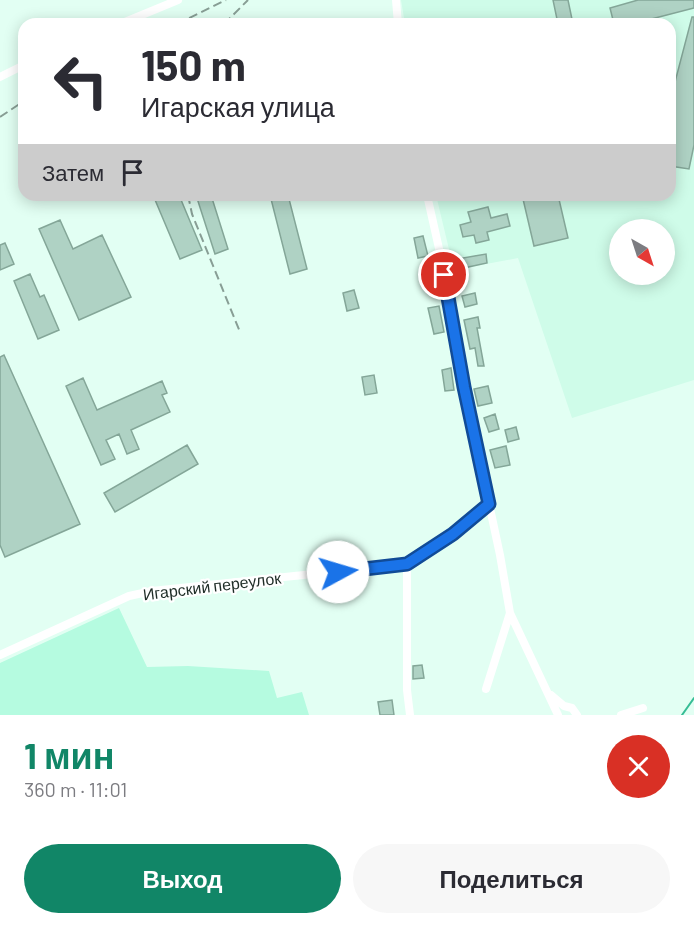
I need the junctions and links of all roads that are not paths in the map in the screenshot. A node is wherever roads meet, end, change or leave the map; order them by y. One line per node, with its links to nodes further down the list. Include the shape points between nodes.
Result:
1 (178, 0): 3 (street)
2 (396, 0): 4 (street)
3 (134, 18)
4 (398, 18)
5 (18, 68): 6 (street)
6 (0, 77)
7 (428, 201): 8 (street)
8 (489, 504): 9 (street, Игарский переулок); 10 (street)
9 (407, 564): 11 (street, Игарский переулок, via 129,596); 15 (street, via 406,690)
10 (510, 613): 12 (street); 13 (street)
11 (0, 655)
12 (486, 689)
13 (550, 694): 16 (street); 17 (street)
14 (643, 708): 18 (street)
15 (410, 715)
16 (558, 715)
17 (577, 715)
18 (621, 715)

